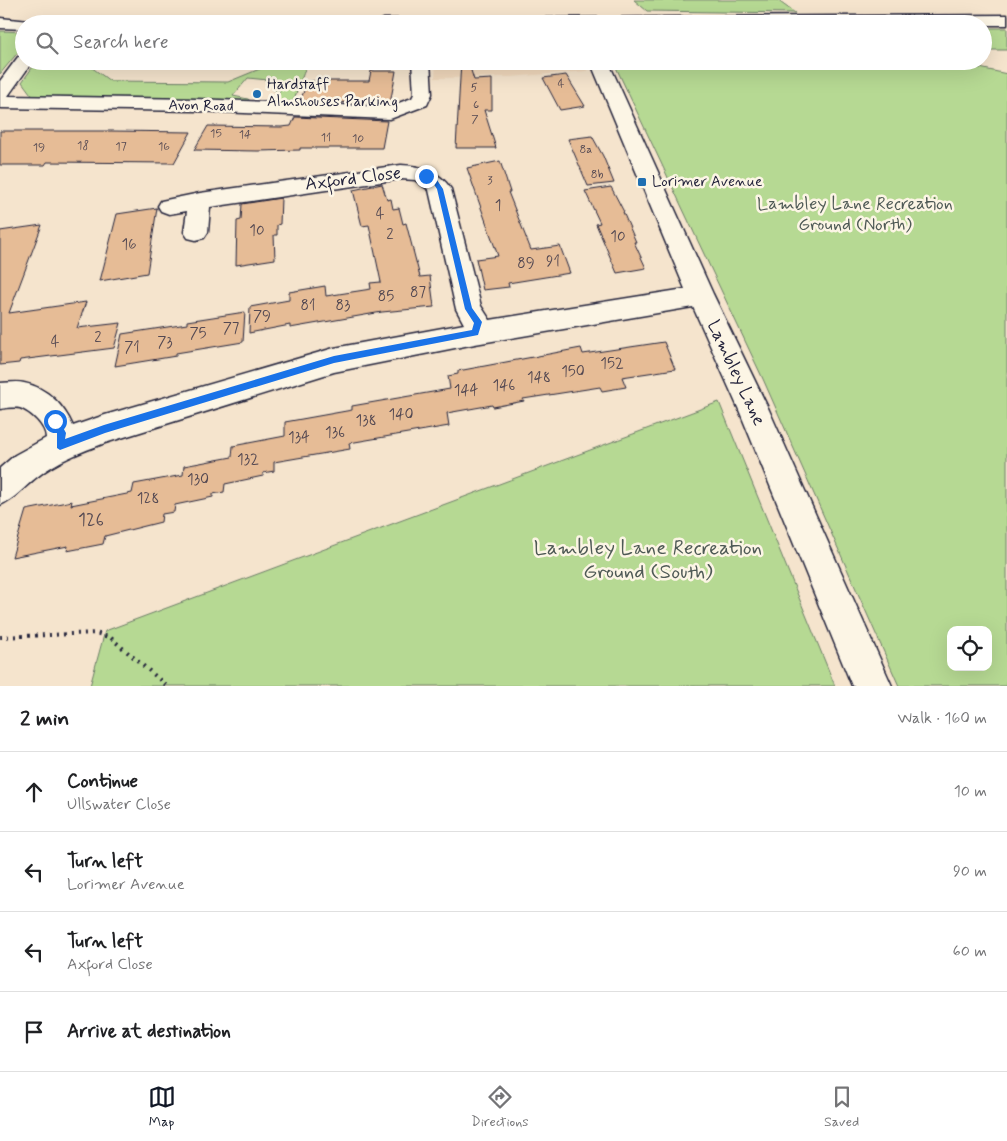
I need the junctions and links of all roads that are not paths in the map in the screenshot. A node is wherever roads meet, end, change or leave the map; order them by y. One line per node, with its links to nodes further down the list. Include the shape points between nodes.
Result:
1 (992, 20): 2 (street)
2 (1007, 20)
3 (0, 23): 4 (street)
4 (15, 24)
5 (17, 70): 8 (street)
6 (422, 70): 9 (street, Avon Road, via 423,94 420,100 390,113 196,105)
7 (604, 70): 13 (street, Lambley Lane)
8 (0, 94)
9 (0, 102)
10 (200, 200): 11 (street, Axford Close); 12 (street); 14 (street, Axford Close, via 401,172 426,176 440,189 469,309 478,322)
11 (169, 206)
12 (196, 232)
13 (700, 294): 14 (street); 18 (street, Lambley Lane, via 754,410)
14 (475, 333): 16 (street, via 334,360 104,429)
15 (0, 396): 16 (street, via 23,395 43,406 61,433)
16 (60, 446): 17 (street, via 26,466)
17 (0, 490)
18 (872, 686)

